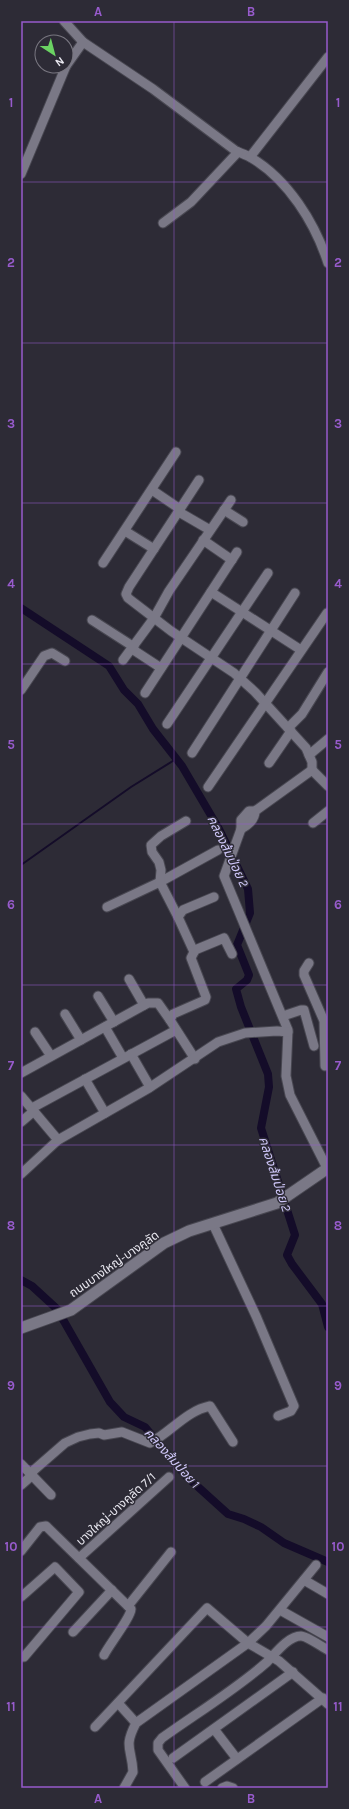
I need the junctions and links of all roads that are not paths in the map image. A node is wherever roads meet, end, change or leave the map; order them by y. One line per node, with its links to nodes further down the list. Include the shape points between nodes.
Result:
1 (64, 21): 2 (street)
2 (83, 42): 3 (street); 6 (street, via 153,89)
3 (74, 55)
4 (328, 57): 7 (street)
5 (63, 74): 8 (street)
6 (238, 152): 7 (street); 9 (street, via 191,202)
7 (250, 157): 10 (street, via 293,196 320,243)
8 (21, 174)
9 (163, 223)
10 (328, 263)
11 (176, 452): 13 (street)
12 (199, 480): 16 (street)
13 (152, 490): 16 (street); 19 (street)
14 (231, 500): 15 (street)
15 (224, 510): 17 (street); 18 (street)
16 (180, 511): 18 (street); 21 (street)
17 (243, 522)
18 (210, 530): 20 (street)
19 (125, 531): 21 (street); 22 (street)
20 (203, 540): 24 (street, via 235,556); 28 (street)
21 (154, 549): 28 (street, via 126,594)
22 (104, 563)
23 (268, 573): 26 (street)
24 (211, 592): 26 (street); 31 (street)
25 (295, 593): 30 (street)
26 (242, 611): 30 (street); 34 (street)
27 (327, 613): 33 (street)
28 (154, 618): 31 (street); 32 (street)
29 (92, 620): 32 (street)
30 (271, 630): 33 (street); 39 (street)
31 (181, 638): 34 (street); 37 (street)
32 (133, 648): 35 (street); 37 (street)
33 (301, 650): 42 (street)
34 (211, 658): 39 (street); 43 (street)
35 (123, 660)
36 (65, 661): 40 (street, via 52,653 44,656)
37 (161, 668): 41 (street)
38 (328, 672): 44 (street)
39 (239, 678): 42 (street); 46 (street)
40 (21, 690)
41 (145, 694)
42 (265, 703): 44 (street); 51 (street)
43 (167, 724)
44 (289, 730): 47 (street); 48 (street)
45 (328, 739): 47 (street)
46 (192, 753)
47 (309, 755): 49 (street)
48 (269, 763)
49 (312, 770): 50 (street); 67 (street, via 256,811 249,811 241,820 241,829 224,876)
50 (328, 786)
51 (208, 787)
52 (328, 811): 54 (street)
53 (186, 820): 56 (street, via 152,845 152,852 161,870)
54 (313, 823)
55 (218, 850): 56 (street)
56 (160, 882): 58 (street); 59 (street)
57 (214, 897): 59 (street, via 183,910)
58 (107, 907)
59 (178, 917): 60 (street)
60 (194, 952): 61 (street, via 224,938); 68 (street, via 191,958 205,1000 173,1014)
61 (232, 954)
62 (310, 963): 69 (street, via 304,975)
63 (129, 979): 65 (street)
64 (98, 996): 70 (street)
65 (144, 1005): 68 (street, via 158,1003); 70 (street)
66 (65, 1014): 76 (street)
67 (284, 1016): 71 (street, via 304,1010); 75 (street)
68 (170, 1020): 73 (street)
69 (326, 1021): 71 (street); 81 (street)
70 (114, 1022): 72 (street)
71 (308, 1024): 77 (street)
72 (105, 1027): 76 (street); 79 (street)
73 (176, 1030): 79 (street); 80 (street)
74 (35, 1032): 78 (street)
75 (288, 1032): 80 (street, via 245,1034 218,1042); 90 (street, via 286,1076 290,1095)
76 (80, 1040): 78 (street)
77 (314, 1046)
78 (51, 1056): 82 (street)
79 (127, 1056): 83 (street); 84 (street)
80 (195, 1059): 84 (street)
81 (325, 1066)
82 (21, 1073)
83 (85, 1079): 86 (street); 87 (street)
84 (150, 1087): 87 (street)
85 (21, 1096): 86 (street)
86 (33, 1109): 88 (street); 89 (street)
87 (105, 1113): 89 (street)
88 (21, 1122)
89 (58, 1140): 91 (street)
90 (328, 1168): 92 (street, ถนนบางใหญ่-บางคูลัด, via 281,1200)
91 (21, 1174)
92 (213, 1224): 93 (street, ถนนบางใหญ่-บางคูลัด, via 189,1231 164,1243 70,1310); 94 (street, via 294,1406 291,1411)
93 (21, 1328)
94 (278, 1416)
95 (233, 1442): 97 (street, via 210,1406 185,1418 150,1443 122,1432 90,1434 65,1443)
96 (21, 1464): 97 (street)
97 (31, 1473): 99 (street); 100 (street)
98 (169, 1477): 103 (street, บางใหญ่-บางคูลัด 7/1)
99 (21, 1485)
100 (51, 1495)
101 (21, 1551): 103 (street, via 44,1525)
102 (172, 1552): 109 (street)
103 (79, 1558): 106 (street)
104 (316, 1565): 105 (street)
105 (304, 1580): 107 (street); 110 (street)
106 (112, 1590): 109 (street); 111 (street)
107 (328, 1594)
108 (21, 1598): 116 (street, via 55,1567 80,1592 24,1657)
109 (128, 1606): 115 (street, via 131,1615)
110 (280, 1610): 112 (street); 113 (street)
111 (73, 1632)
112 (328, 1637)
113 (248, 1643): 117 (street); 120 (street, via 206,1608); 121 (street)
114 (328, 1650): 117 (street, via 301,1636 286,1644)
115 (104, 1655)
116 (21, 1657)
117 (272, 1657): 118 (street); 128 (street, via 162,1738 158,1744 158,1750)
118 (293, 1672): 119 (street); 123 (street)
119 (326, 1701): 125 (street)
120 (118, 1703): 121 (street); 122 (street)
121 (136, 1723): 127 (street, via 128,1744 133,1772)
122 (95, 1727)
123 (214, 1729): 124 (street); 125 (street)
124 (173, 1758)
125 (237, 1759): 126 (street)
126 (205, 1782)
127 (124, 1788)
128 (185, 1788)
129 (222, 1788): 130 (street)
130 (233, 1788)

